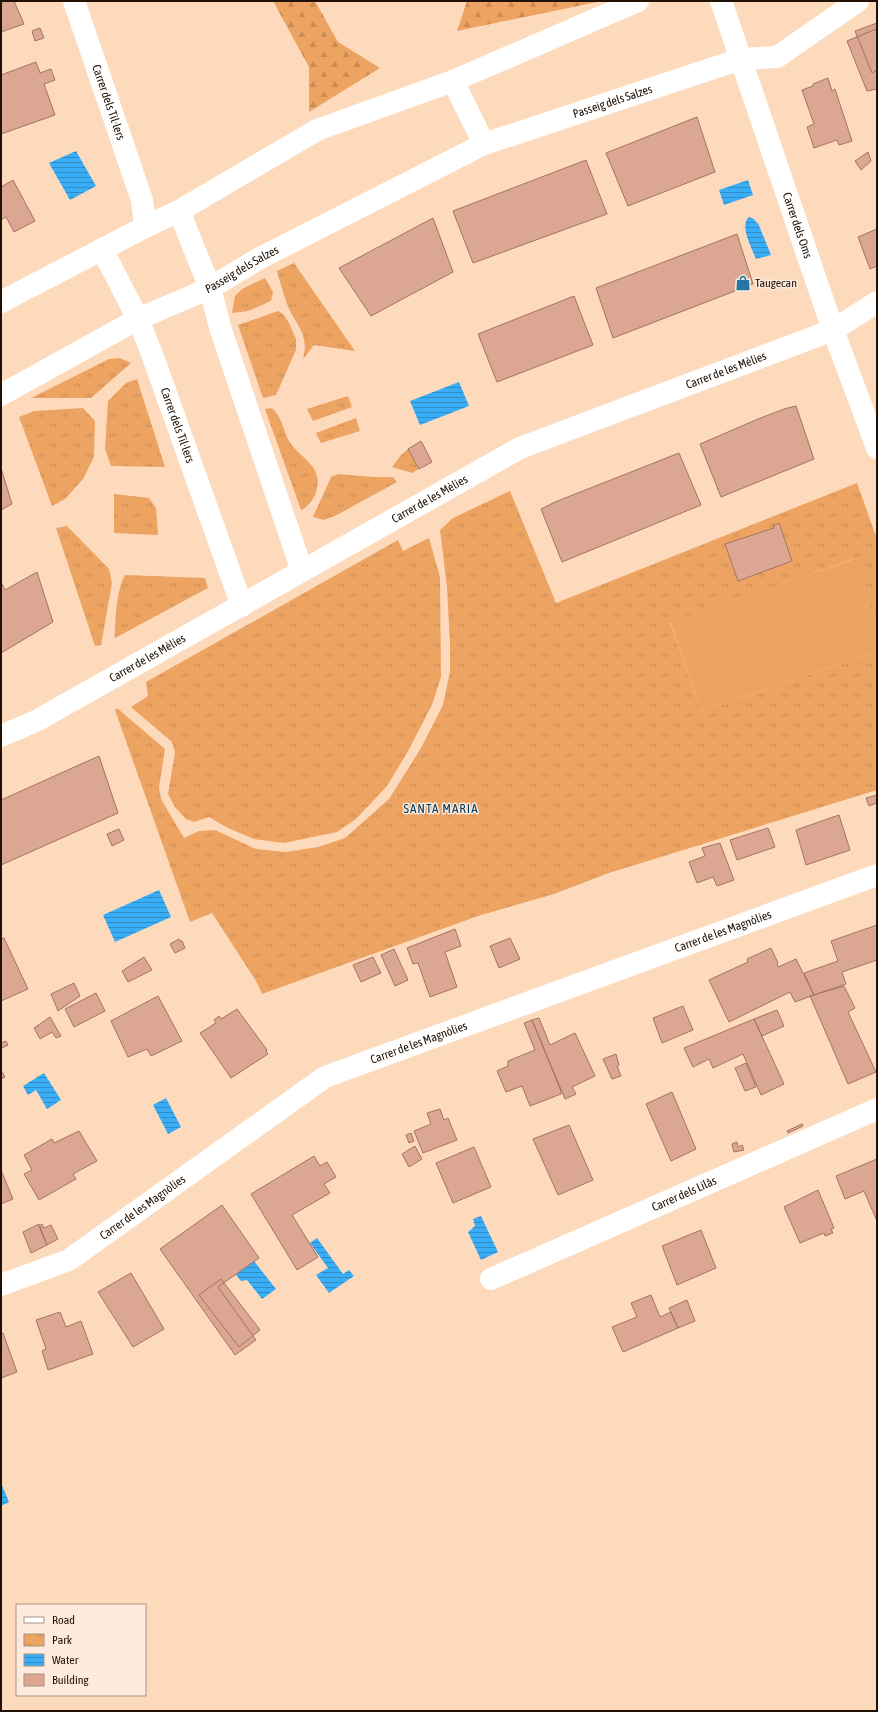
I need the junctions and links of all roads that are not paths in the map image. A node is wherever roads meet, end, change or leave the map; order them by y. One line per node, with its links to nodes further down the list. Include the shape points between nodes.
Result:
1 (74, 1): 9 (street, Carrer dels Til·lers, via 142,200)
2 (638, 1): 6 (street)
3 (721, 1): 5 (street, Carrer dels Oms)
4 (858, 1): 5 (street, Passeig dels Salzes, via 777,57)
5 (741, 59): 7 (street, Passeig dels Salzes); 15 (street, Carrer dels Oms)
6 (453, 81): 7 (street); 8 (street, via 317,130)
7 (484, 144): 11 (street, Passeig dels Salzes, via 260,258)
8 (179, 211): 9 (street); 11 (street)
9 (145, 227): 10 (street)
10 (102, 249): 12 (street); 14 (street, Carrer dels Til·lers)
11 (210, 288): 14 (street, Passeig dels Salzes); 18 (street, via 220,327)
12 (1, 302)
13 (877, 302): 15 (street, Carrer de les Mèlies)
14 (138, 319): 16 (street, Passeig dels Salzes); 19 (street, Carrer dels Til·lers)
15 (833, 330): 17 (street, Carrer dels Oms); 18 (street, Carrer de les Mèlies, via 520,448)
16 (1, 395)
17 (877, 448)
18 (302, 571): 19 (street, Carrer de les Mèlies)
19 (242, 606): 20 (street, Carrer de les Mèlies, via 36,721)
20 (1, 736)
21 (877, 876): 24 (street, Carrer de les Magnòlies, via 324,1077 69,1260)
22 (877, 1109): 23 (street, Carrer dels Lilàs)
23 (491, 1279)
24 (1, 1285)

